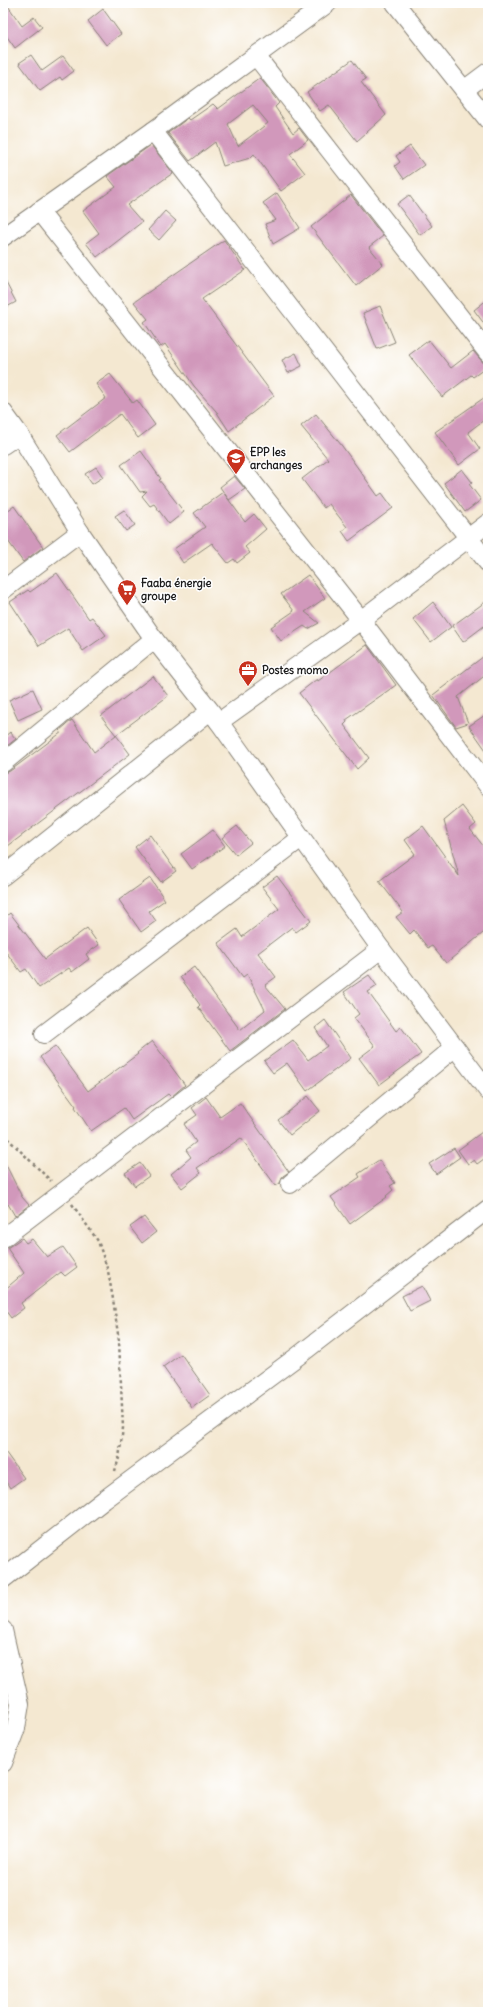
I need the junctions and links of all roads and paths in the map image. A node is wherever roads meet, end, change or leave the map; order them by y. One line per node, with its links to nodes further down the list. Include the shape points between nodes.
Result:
1 (328, 3): 3 (street)
2 (395, 3): 5 (street)
3 (256, 56): 7 (street); 10 (street)
4 (488, 72): 5 (street)
5 (464, 90): 6 (street)
6 (488, 120)
7 (153, 132): 8 (street); 16 (street)
8 (39, 211): 9 (street); 19 (street)
9 (3, 237)
10 (488, 353)
11 (3, 412): 12 (street)
12 (19, 434): 13 (street); 15 (street)
13 (3, 445)
14 (488, 523): 16 (street)
15 (80, 532): 18 (street); 20 (street)
16 (469, 537): 17 (street); 19 (street)
17 (488, 563)
18 (3, 590)
19 (361, 620): 21 (street); 23 (street)
20 (154, 639): 21 (street); 22 (street)
21 (214, 717): 24 (street); 25 (street)
22 (3, 763)
23 (488, 786)
24 (302, 838): 26 (street); 27 (street)
25 (3, 876)
26 (381, 949): 28 (street); 32 (street)
27 (44, 1034)
28 (455, 1047): 29 (street); 31 (street)
29 (488, 1091)
30 (3, 1134): 32 (path)
31 (290, 1184)
32 (63, 1194): 34 (street); 35 (path, via 77,1209 98,1241 108,1271 119,1341 124,1428)
33 (488, 1209): 36 (street)
34 (3, 1238)
35 (114, 1472)
36 (3, 1579)
37 (3, 1630): 38 (street, via 20,1704 16,1728)
38 (3, 1763)

